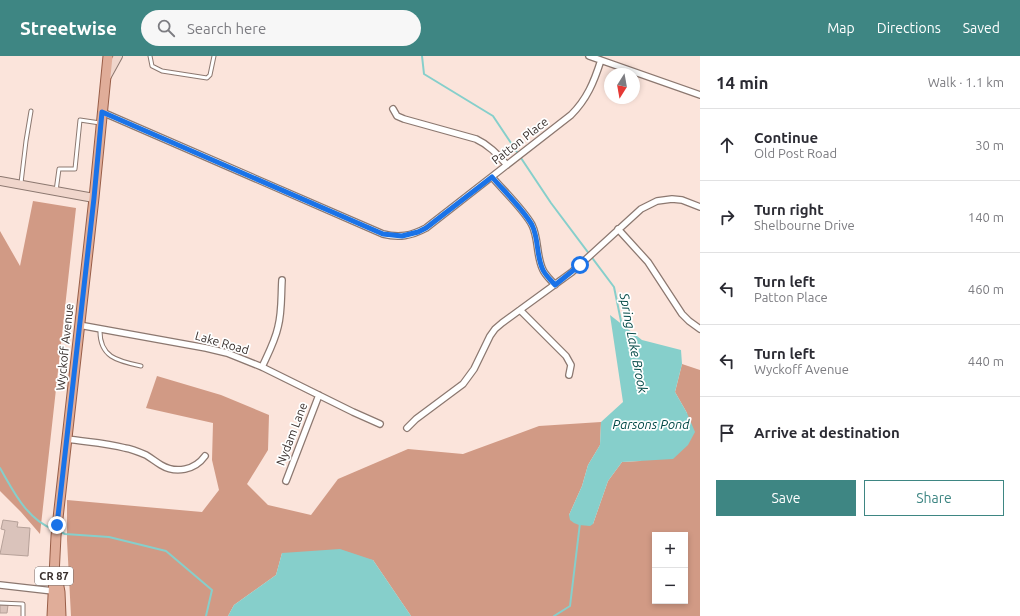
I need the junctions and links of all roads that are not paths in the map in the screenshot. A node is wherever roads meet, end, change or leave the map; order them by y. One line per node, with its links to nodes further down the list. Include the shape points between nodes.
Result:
1 (108, 56): 7 (main road, Wyckoff Avenue / CR 87)
2 (118, 56): 7 (street, Wyckoff Avenue / CR 87)
3 (150, 56): 4 (lane, via 152,66 162,71 207,78)
4 (214, 56)
5 (589, 56): 6 (street)
6 (602, 60): 8 (street); 13 (street, Patton Place, via 592,87 578,108)
7 (105, 80): 11 (main road, Wyckoff Avenue / CR 87)
8 (700, 95)
9 (393, 109): 13 (street, via 397,116 404,119 476,139 498,154)
10 (31, 111): 16 (lane)
11 (102, 112): 12 (main road, Wyckoff Avenue / CR 87); 14 (street, Patton Place, via 392,236 411,235 426,228)
12 (101, 123): 17 (lane, via 80,120 75,169 59,169); 18 (main road, Wyckoff Avenue / CR 87)
13 (506, 165): 14 (street, Patton Place)
14 (492, 177): 22 (street, via 532,226 543,270)
15 (0, 182): 16 (street)
16 (21, 185): 17 (street)
17 (56, 191): 18 (street)
18 (94, 198): 24 (main road, Wyckoff Avenue / CR 87)
19 (700, 208): 20 (street, via 682,200 657,201 641,209)
20 (618, 229): 22 (street); 26 (street, via 648,262 682,314)
21 (282, 280): 28 (street, via 278,327)
22 (555, 285): 23 (street)
23 (520, 310): 29 (street, via 566,356 571,365); 32 (street, via 495,329 463,384)
24 (79, 325): 25 (street, Lake Road); 33 (main road, Wyckoff Avenue / CR 87)
25 (100, 329): 27 (lane, via 100,340 107,354); 28 (street, Lake Road, via 206,348 227,353)
26 (700, 329)
27 (142, 366)
28 (262, 367): 30 (street, Lake Road)
29 (569, 376)
30 (319, 395): 31 (street, Lake Road); 35 (street, Nydam Lane)
31 (380, 424)
32 (407, 428)
33 (68, 439): 34 (street, via 121,446 176,470 191,468); 36 (main road, Wyckoff Avenue / CR 87)
34 (205, 456)
35 (286, 481)
36 (55, 562): 38 (main road, Wyckoff Avenue / CR 87); 42 (main road)
37 (0, 585): 38 (street)
38 (53, 590): 41 (main road, Wyckoff Avenue / CR 87)
39 (0, 603): 40 (lane, via 23,604)
40 (23, 616)
41 (52, 616)
42 (61, 616)

